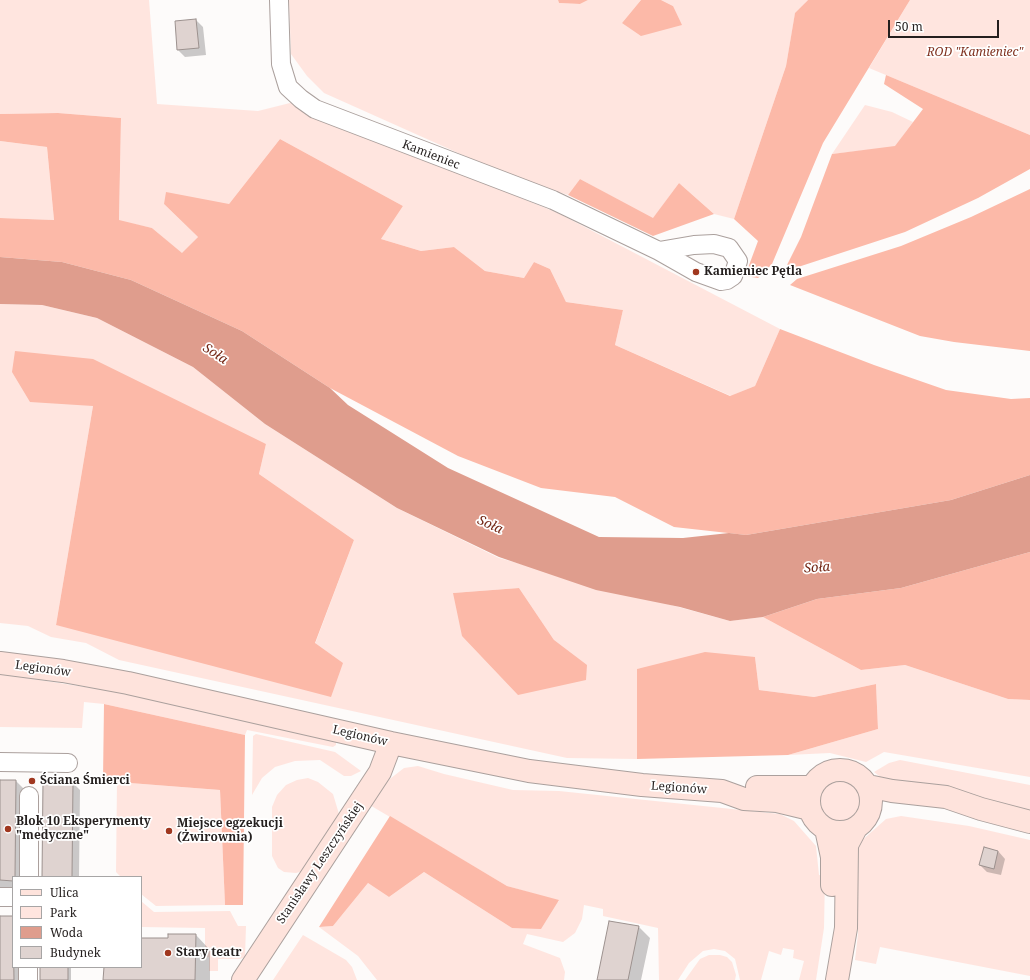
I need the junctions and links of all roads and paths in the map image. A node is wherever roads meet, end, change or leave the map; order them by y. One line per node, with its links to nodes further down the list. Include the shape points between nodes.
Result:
1 (279, 0): 2 (street, Kamieniec, via 281,64 288,87 315,110 552,200)
2 (659, 251)
3 (0, 663): 4 (main road, Legionów, via 128,683)
4 (391, 743): 9 (main road, Legionów, via 580,778 642,786); 21 (main road, Stanisławy Leszczyńskiej, via 380,772)
5 (0, 762): 6 (street)
6 (68, 763)
7 (868, 786): 8 (main road, via 853,772 834,770 817,779); 12 (main road, via 946,797); 13 (main road, via 871,800)
8 (812, 787): 9 (main road, Legionów, via 740,787); 11 (main road)
9 (722, 791): 11 (main road, Legionów, via 744,799 777,801)
10 (30, 796): 16 (street)
11 (810, 809): 15 (main road, via 813,817)
12 (981, 809): 13 (main road, via 892,804); 14 (main road)
13 (862, 821): 15 (main road, via 846,832); 23 (main road, via 847,846 846,928)
14 (1030, 822)
15 (826, 829): 22 (main road, via 832,857 831,925)
16 (29, 876)
17 (0, 897): 18 (street)
18 (12, 897)
19 (28, 968): 20 (street)
20 (28, 980)
21 (243, 980)
22 (825, 980)
23 (837, 980)

